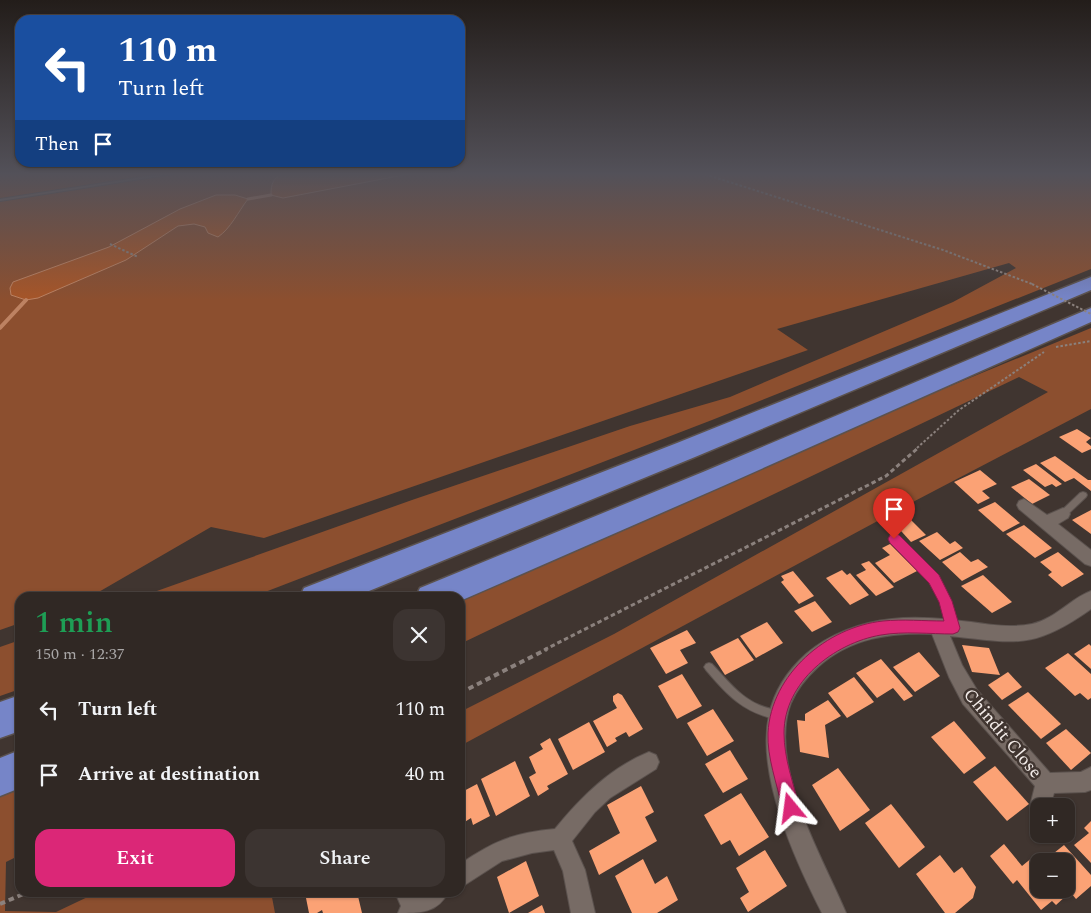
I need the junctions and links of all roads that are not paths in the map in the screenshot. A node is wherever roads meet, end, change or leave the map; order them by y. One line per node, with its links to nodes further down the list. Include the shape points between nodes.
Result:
1 (1091, 283): 9 (highway)
2 (1091, 314): 10 (highway)
3 (1083, 495): 5 (lane)
4 (1024, 505): 6 (street)
5 (1063, 514): 6 (street)
6 (1046, 523): 8 (street)
7 (894, 539): 12 (lane, via 934,579 945,601)
8 (1091, 559)
9 (330, 592)
10 (445, 592)
11 (1091, 599): 12 (street, via 1055,624 1020,635)
12 (946, 627): 15 (street, via 883,628 866,631 835,644 795,678); 21 (street, Chindit Close, via 955,672 970,697)
13 (709, 667): 15 (lane, via 737,699 763,713)
14 (15, 715): 16 (highway)
15 (778, 715): 28 (street, via 778,753 786,791 812,872)
16 (0, 720)
17 (649, 762): 23 (street, via 604,791)
18 (15, 770): 19 (highway)
19 (0, 777)
20 (1091, 777): 21 (street, Chindit Close, via 1085,782)
21 (1046, 783): 22 (street, Chindit Close)
22 (1042, 798)
23 (560, 839): 24 (street, via 532,842 497,852); 27 (street, via 574,870)
24 (465, 874)
25 (426, 897): 26 (street)
26 (410, 905)
27 (583, 913)
28 (834, 913)

